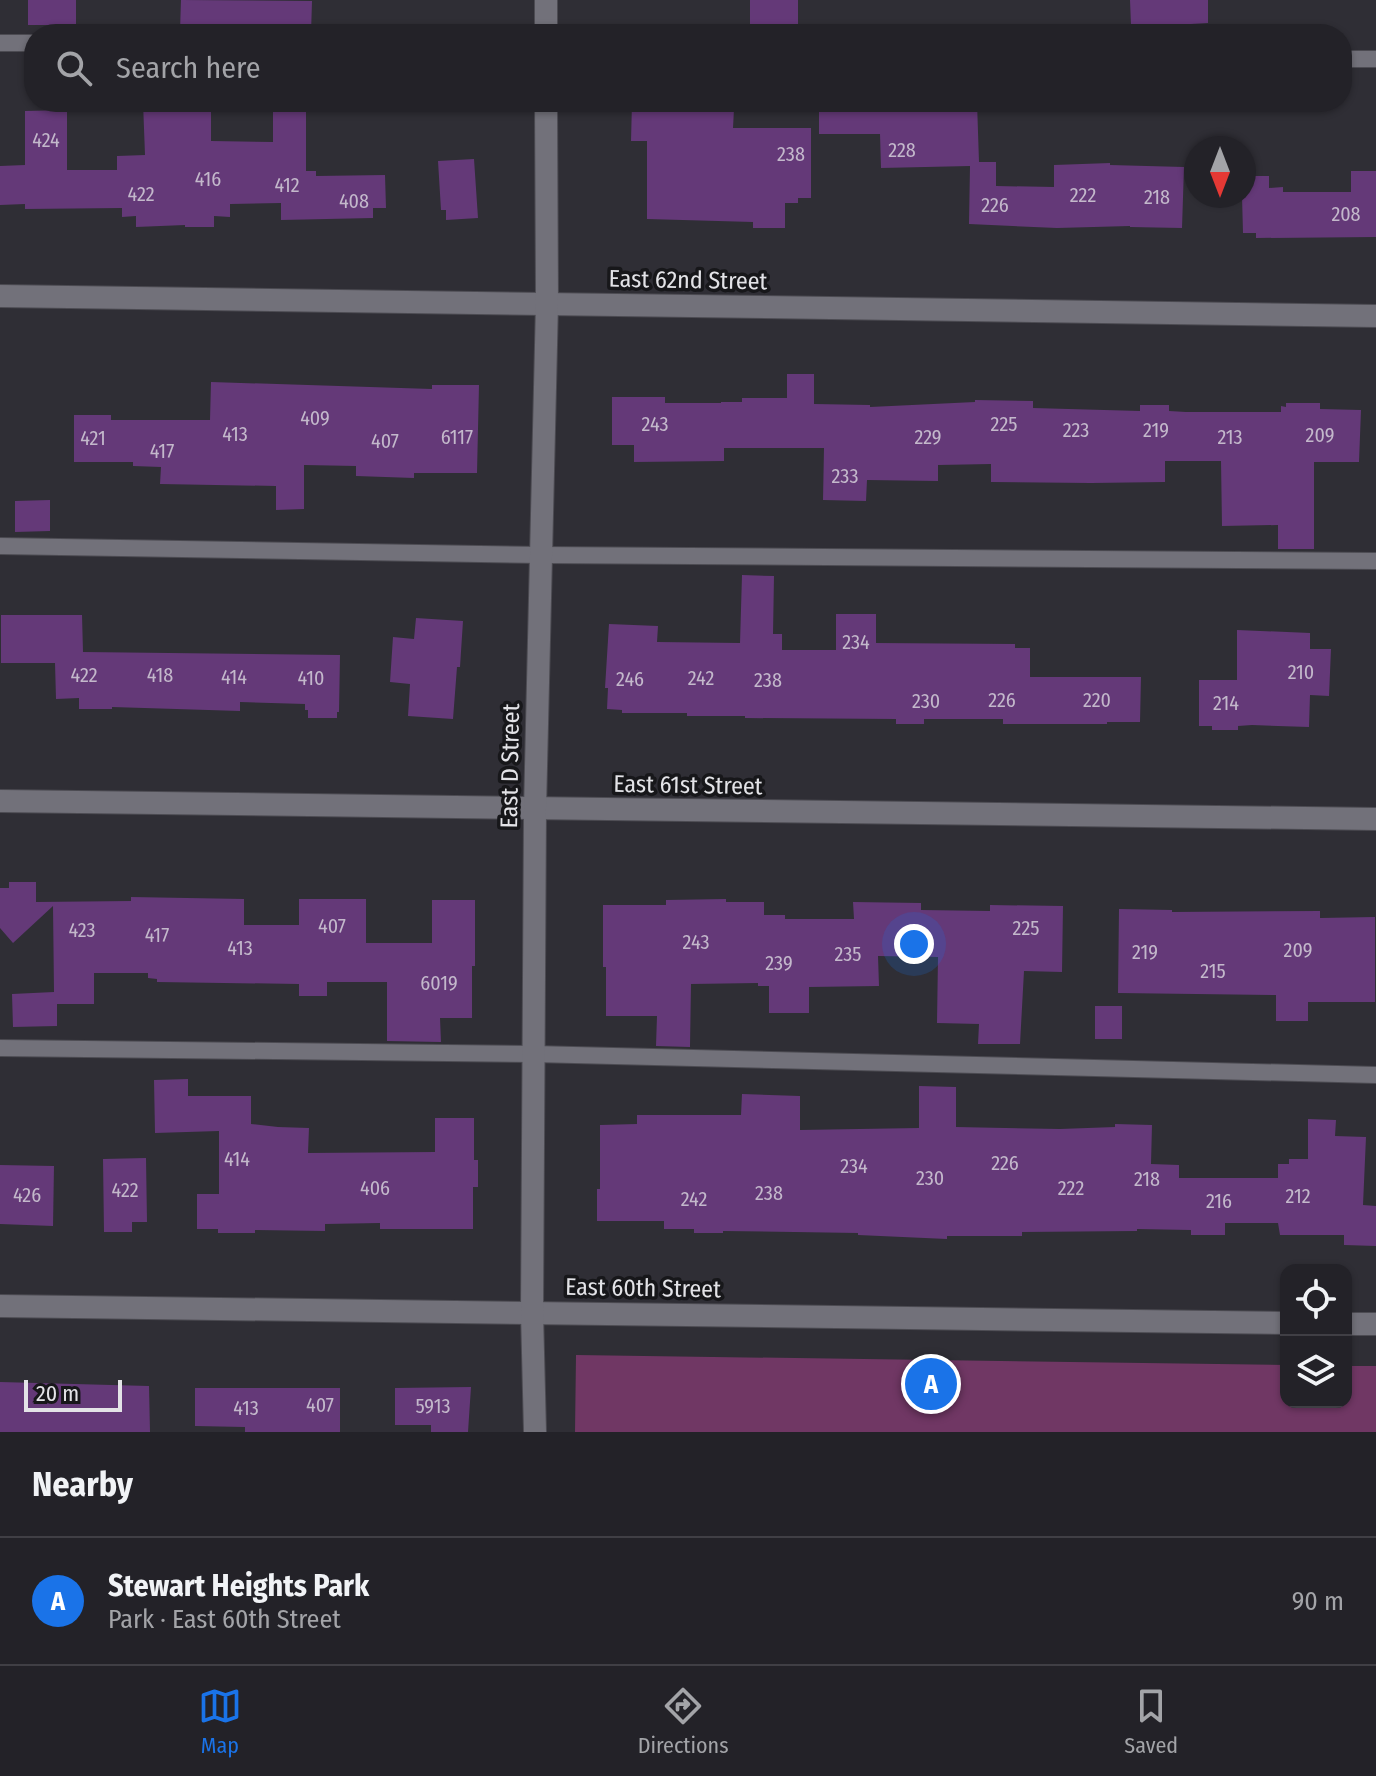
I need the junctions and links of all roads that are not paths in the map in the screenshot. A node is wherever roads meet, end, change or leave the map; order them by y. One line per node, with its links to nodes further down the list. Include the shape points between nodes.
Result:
1 (546, 0): 2 (street)
2 (546, 24)
3 (0, 43): 4 (lane)
4 (24, 43)
5 (1352, 59): 6 (lane)
6 (1376, 59)
7 (546, 112): 9 (street, East D Street)
8 (0, 296): 9 (street, East 62nd Street)
9 (547, 303): 10 (street, East 62nd Street); 12 (street, East D Street)
10 (1376, 316)
11 (0, 546): 12 (lane)
12 (541, 555): 13 (lane); 15 (street, East D Street)
13 (1376, 561)
14 (0, 801): 15 (street, East 61st Street)
15 (535, 809): 16 (street, East 61st Street); 18 (street, East D Street)
16 (1376, 819)
17 (0, 1048): 18 (lane)
18 (534, 1054): 19 (lane); 21 (street, East D Street)
19 (1376, 1075)
20 (0, 1306): 21 (street, East 60th Street)
21 (532, 1313): 22 (street, East 60th Street); 25 (street, East D Street)
22 (1280, 1323)
23 (1352, 1324): 24 (street)
24 (1376, 1324)
25 (535, 1432)

